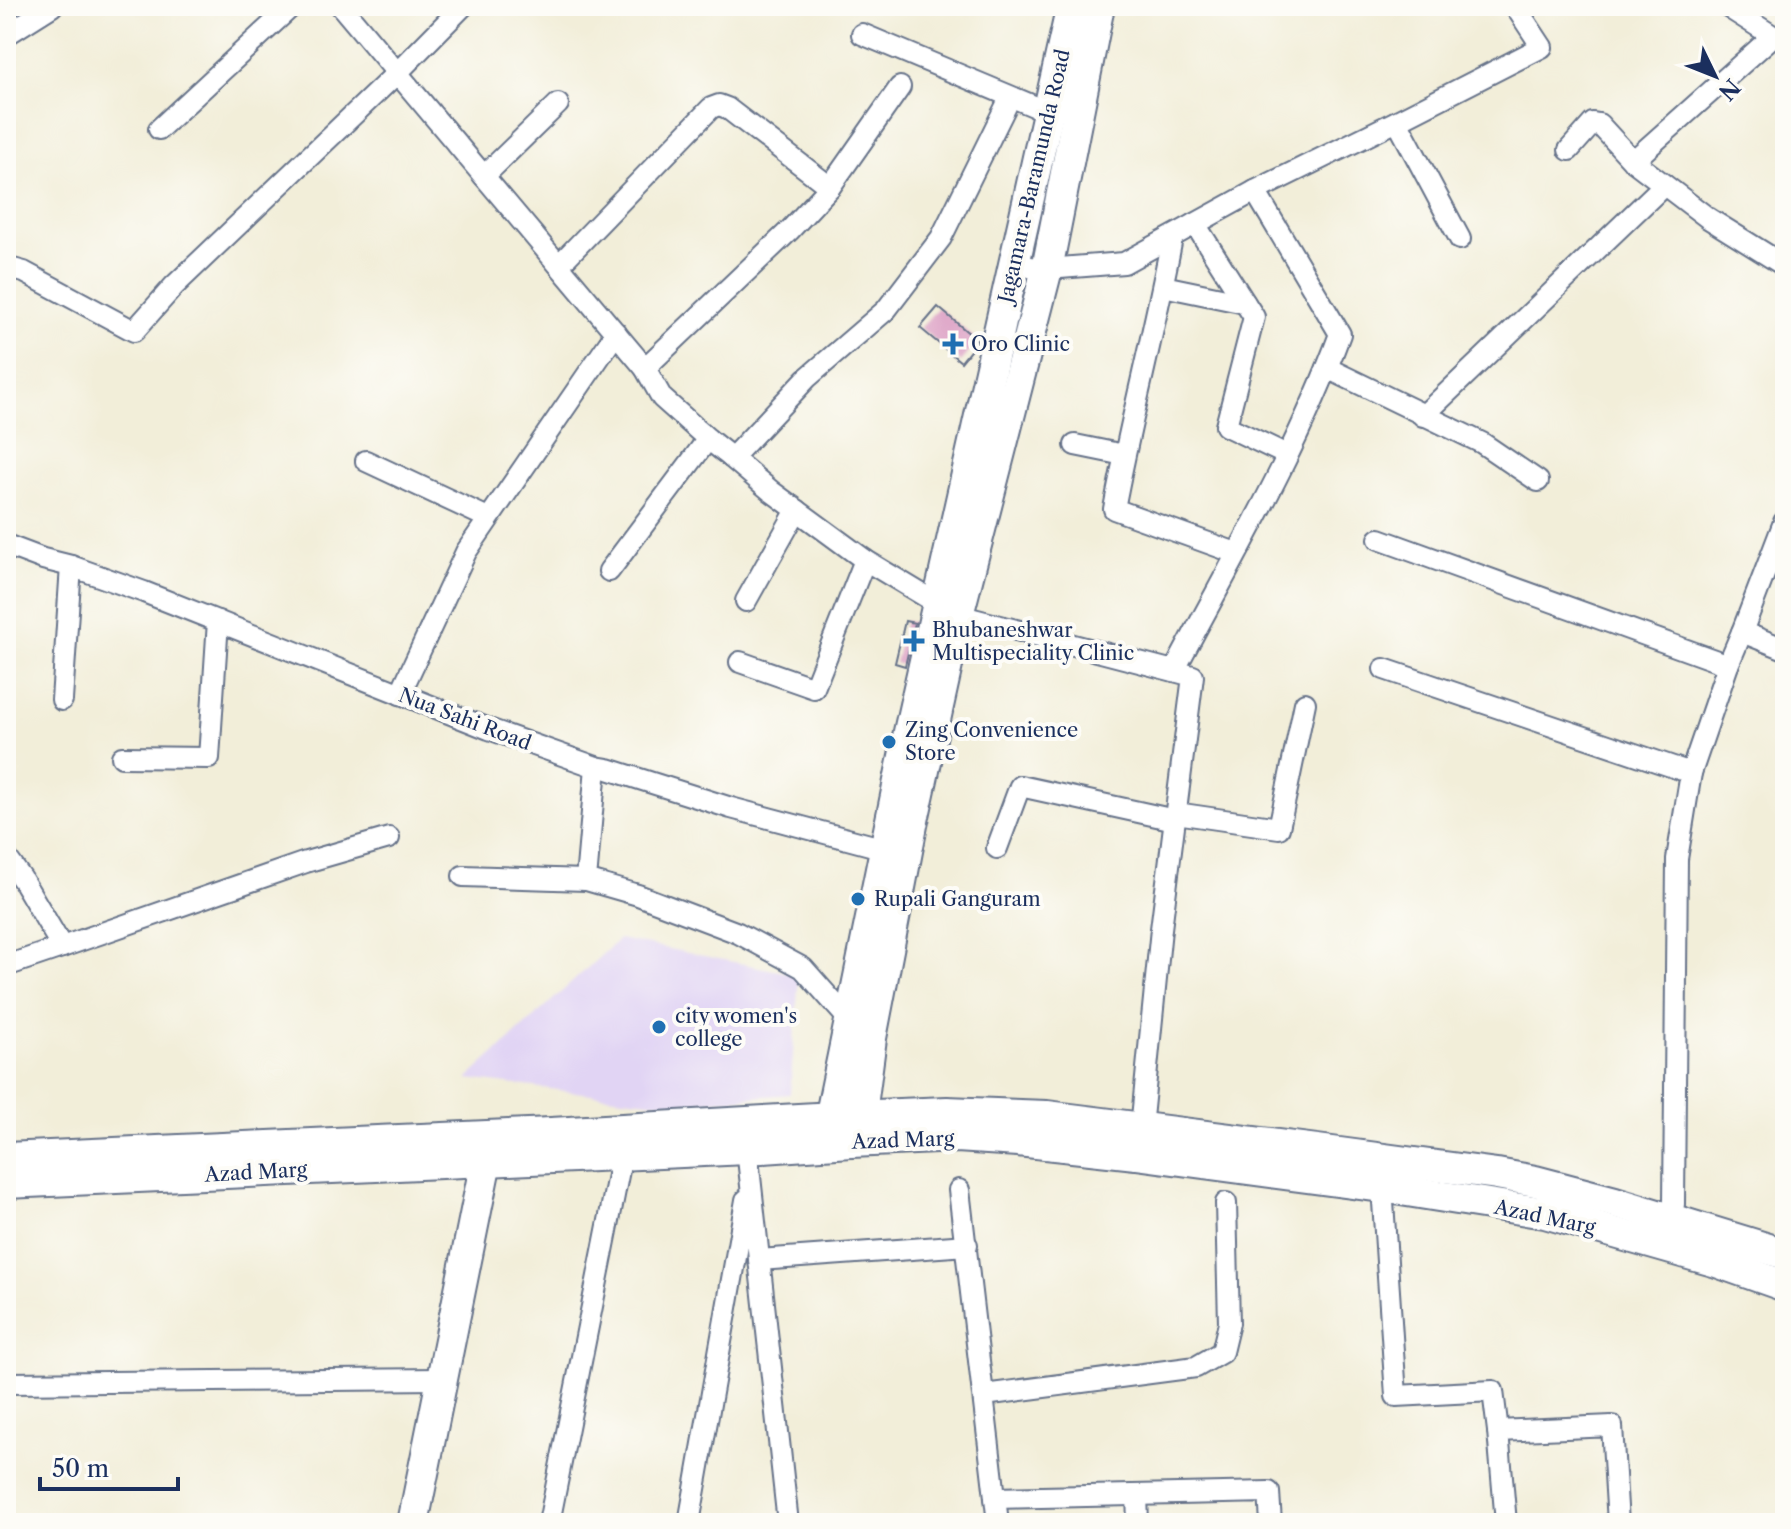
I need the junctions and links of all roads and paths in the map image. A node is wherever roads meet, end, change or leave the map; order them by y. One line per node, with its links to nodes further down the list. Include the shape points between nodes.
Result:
1 (52, 6): 10 (street)
2 (292, 6): 17 (street)
3 (341, 6): 11 (street)
4 (463, 6): 11 (street)
5 (1072, 6): 15 (street, Jagamara-Baramunda Road)
6 (1099, 6): 30 (street, Jagamara-Baramunda Road)
7 (1515, 6): 16 (street, via 1542,47)
8 (1726, 6): 19 (street, via 1773,36)
9 (862, 34): 13 (street)
10 (6, 35)
11 (397, 73): 20 (street); 31 (street, via 174,286 134,331 24,272 13,269)
12 (900, 87): 22 (street)
13 (1010, 98): 15 (street); 42 (street, via 941,238 886,310 807,378)
14 (558, 104): 20 (street)
15 (1048, 112): 28 (street, Jagamara-Baramunda Road)
16 (1397, 121): 23 (street); 26 (street)
17 (159, 129)
18 (1569, 150): 19 (street, via 1593,123 1599,124)
19 (1633, 161): 21 (street)
20 (484, 176): 27 (street)
21 (1664, 185): 29 (street); 37 (street)
22 (830, 187): 27 (street, via 719,105); 35 (street)
23 (1255, 191): 24 (street); 36 (street, via 1340,334)
24 (1195, 224): 25 (street); 33 (street)
25 (1172, 238): 30 (street, via 1124,263); 32 (street)
26 (1460, 239)
27 (559, 265): 34 (street)
28 (1013, 265): 30 (street); 55 (street, Jagamara-Baramunda Road)
29 (1785, 266)
30 (1047, 269): 55 (street, Jagamara-Baramunda Road)
31 (6, 274)
32 (1163, 286): 33 (street); 40 (street)
33 (1245, 303): 41 (street, via 1254,317 1226,426)
34 (616, 333): 35 (street); 46 (street)
35 (645, 368): 38 (street, via 662,398)
36 (1327, 368): 37 (street); 41 (street)
37 (1423, 416): 44 (street, via 1482,443)
38 (708, 439): 42 (street); 53 (street)
39 (1075, 445): 40 (street)
40 (1124, 455): 50 (street, via 1114,509)
41 (1287, 455): 50 (street)
42 (732, 458): 45 (street)
43 (366, 461): 46 (street)
44 (1538, 481)
45 (797, 510): 51 (street); 54 (street)
46 (488, 518): 63 (street, via 466,552)
47 (1785, 521): 57 (street)
48 (1379, 539): 60 (street)
49 (6, 545): 52 (street, Nua Sahi Road)
50 (1236, 553): 62 (street)
51 (865, 560): 55 (street); 59 (street, via 814,688)
52 (71, 566): 56 (street, Nua Sahi Road); 64 (street)
53 (609, 571)
54 (746, 601)
55 (948, 609): 62 (street); 72 (street, Jagamara-Baramunda Road, via 909,732); 79 (street, Jagamara-Baramunda Road)
56 (218, 621): 63 (street, Nua Sahi Road); 66 (street, via 209,758)
57 (1742, 632): 58 (street); 60 (street)
58 (1785, 649)
59 (740, 662)
60 (1728, 665): 68 (street)
61 (1384, 669): 68 (street)
62 (1174, 671): 69 (street, via 1193,676)
63 (400, 694): 67 (street, Nua Sahi Road)
64 (62, 700)
65 (1305, 703): 69 (street, via 1279,828)
66 (122, 757)
67 (596, 767): 72 (street, Nua Sahi Road); 75 (street)
68 (1691, 773): 90 (street, via 1677,859)
69 (1175, 816): 71 (street, via 1020,786); 80 (street)
70 (389, 838): 76 (street)
71 (997, 848)
72 (885, 849): 78 (street, Jagamara-Baramunda Road)
73 (6, 857): 76 (street)
74 (463, 876): 75 (street)
75 (586, 880): 78 (street, via 738,933 803,968)
76 (62, 947): 77 (street)
77 (6, 966)
78 (850, 1021): 81 (street, Jagamara-Baramunda Road)
79 (859, 1128): 80 (street, Azad Marg, via 947,1112 1047,1116); 81 (street, Azad Marg); 87 (street, Azad Marg, via 1136,1154)
80 (1141, 1128): 90 (street, Azad Marg, via 1497,1174)
81 (827, 1130): 83 (street, Azad Marg, via 551,1133); 85 (street, Azad Marg)
82 (622, 1155): 84 (street, Azad Marg); 85 (street, Azad Marg); 102 (street)
83 (6, 1158)
84 (486, 1161): 86 (street, Azad Marg); 95 (street)
85 (749, 1162): 93 (street); 103 (street)
86 (6, 1183)
87 (1382, 1187): 94 (street, Azad Marg, via 1545,1213); 98 (street, via 1396,1396 1493,1391)
88 (959, 1190): 91 (street)
89 (1226, 1203): 97 (street, via 1229,1323 1222,1352 1196,1367)
90 (1671, 1219): 92 (street, Azad Marg)
91 (967, 1245): 93 (street); 97 (street)
92 (1785, 1254)
93 (759, 1260): 104 (street)
94 (1785, 1286)
95 (442, 1379): 96 (street); 101 (street)
96 (6, 1383)
97 (984, 1395): 100 (street)
98 (1498, 1431): 108 (street); 109 (street, via 1612,1426)
99 (1137, 1495): 100 (street); 106 (street); 107 (street, via 1269,1492)
100 (995, 1498): 105 (street)
101 (413, 1523)
102 (549, 1523)
103 (689, 1523)
104 (788, 1523)
105 (998, 1523)
106 (1138, 1523)
107 (1271, 1523)
108 (1506, 1523)
109 (1618, 1523)

